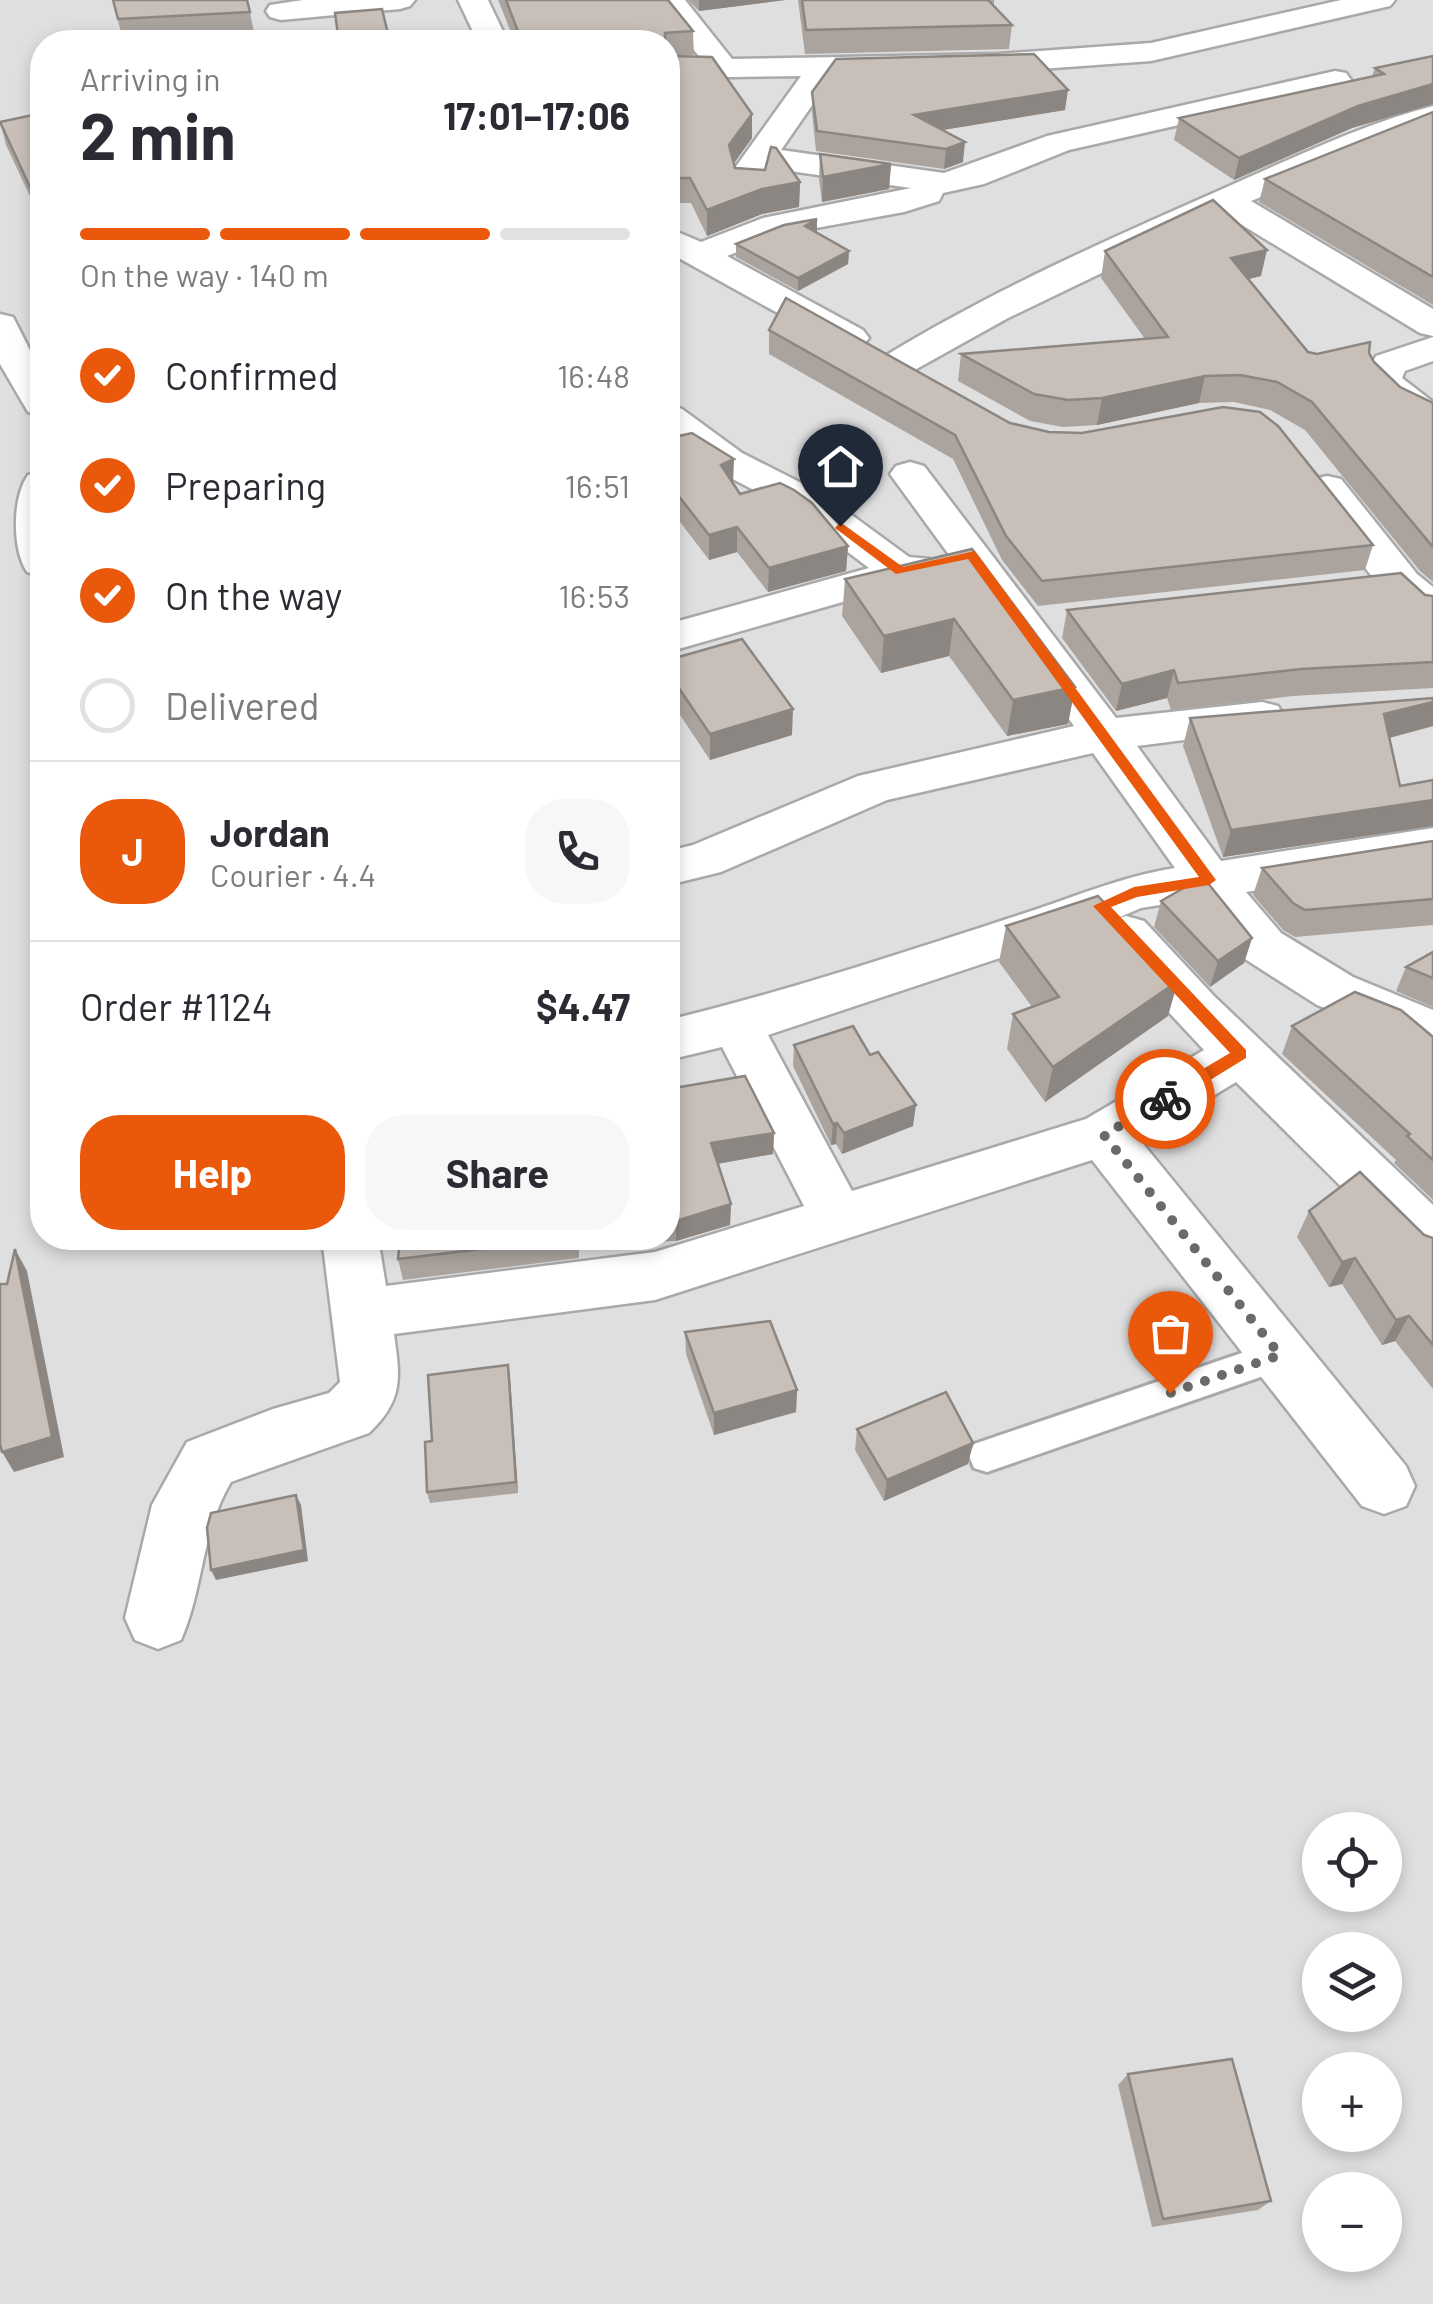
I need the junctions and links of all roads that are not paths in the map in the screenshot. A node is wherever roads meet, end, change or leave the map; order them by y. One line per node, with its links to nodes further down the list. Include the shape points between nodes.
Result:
1 (400, 0): 5 (street)
2 (473, 0): 6 (street)
3 (670, 0): 9 (street)
4 (1380, 0): 7 (street)
5 (280, 11)
6 (487, 30)
7 (1248, 30): 8 (street, via 1151,52); 11 (street)
8 (826, 65): 9 (street); 13 (street)
9 (722, 66): 10 (street)
10 (680, 68)
11 (1335, 80): 12 (street); 14 (street, via 1059,143 960,181)
12 (1400, 121): 15 (street)
13 (758, 157): 14 (street); 16 (street, via 749,172 751,194)
14 (936, 183): 16 (street, via 928,194 904,202)
15 (1224, 200): 19 (street); 21 (street, via 948,332)
16 (775, 225): 17 (street)
17 (683, 246): 21 (street)
18 (0, 325): 23 (street)
19 (1433, 325)
20 (1433, 348): 24 (street, via 1390,364 1383,378)
21 (898, 364): 22 (street)
22 (932, 384)
23 (30, 389)
24 (1433, 420)
25 (680, 427): 29 (street, via 728,461 809,503)
26 (1300, 454): 30 (street)
27 (910, 474): 28 (street)
28 (971, 554): 29 (street); 33 (street, via 1045,623)
29 (901, 572): 31 (street)
30 (1399, 593)
31 (680, 635)
32 (1305, 712): 33 (street)
33 (1104, 735): 35 (street, via 876,787); 36 (street)
34 (1433, 844): 36 (street)
35 (680, 865)
36 (1209, 880): 37 (street, via 1134,892); 39 (street, via 1264,946 1335,991)
37 (1100, 906): 38 (street); 41 (street)
38 (736, 1023): 40 (street); 43 (street)
39 (1433, 1031)
40 (680, 1037)
41 (1241, 1054): 42 (street); 44 (street)
42 (1104, 1135): 43 (street); 47 (street)
43 (838, 1218): 46 (street, via 655,1276)
44 (1433, 1241)
45 (351, 1250): 46 (street)
46 (359, 1314): 50 (street, via 371,1381 363,1400 348,1414 210,1462 183,1505)
47 (1280, 1355): 48 (lane); 49 (street)
48 (987, 1456)
49 (1384, 1486)
50 (158, 1618)

